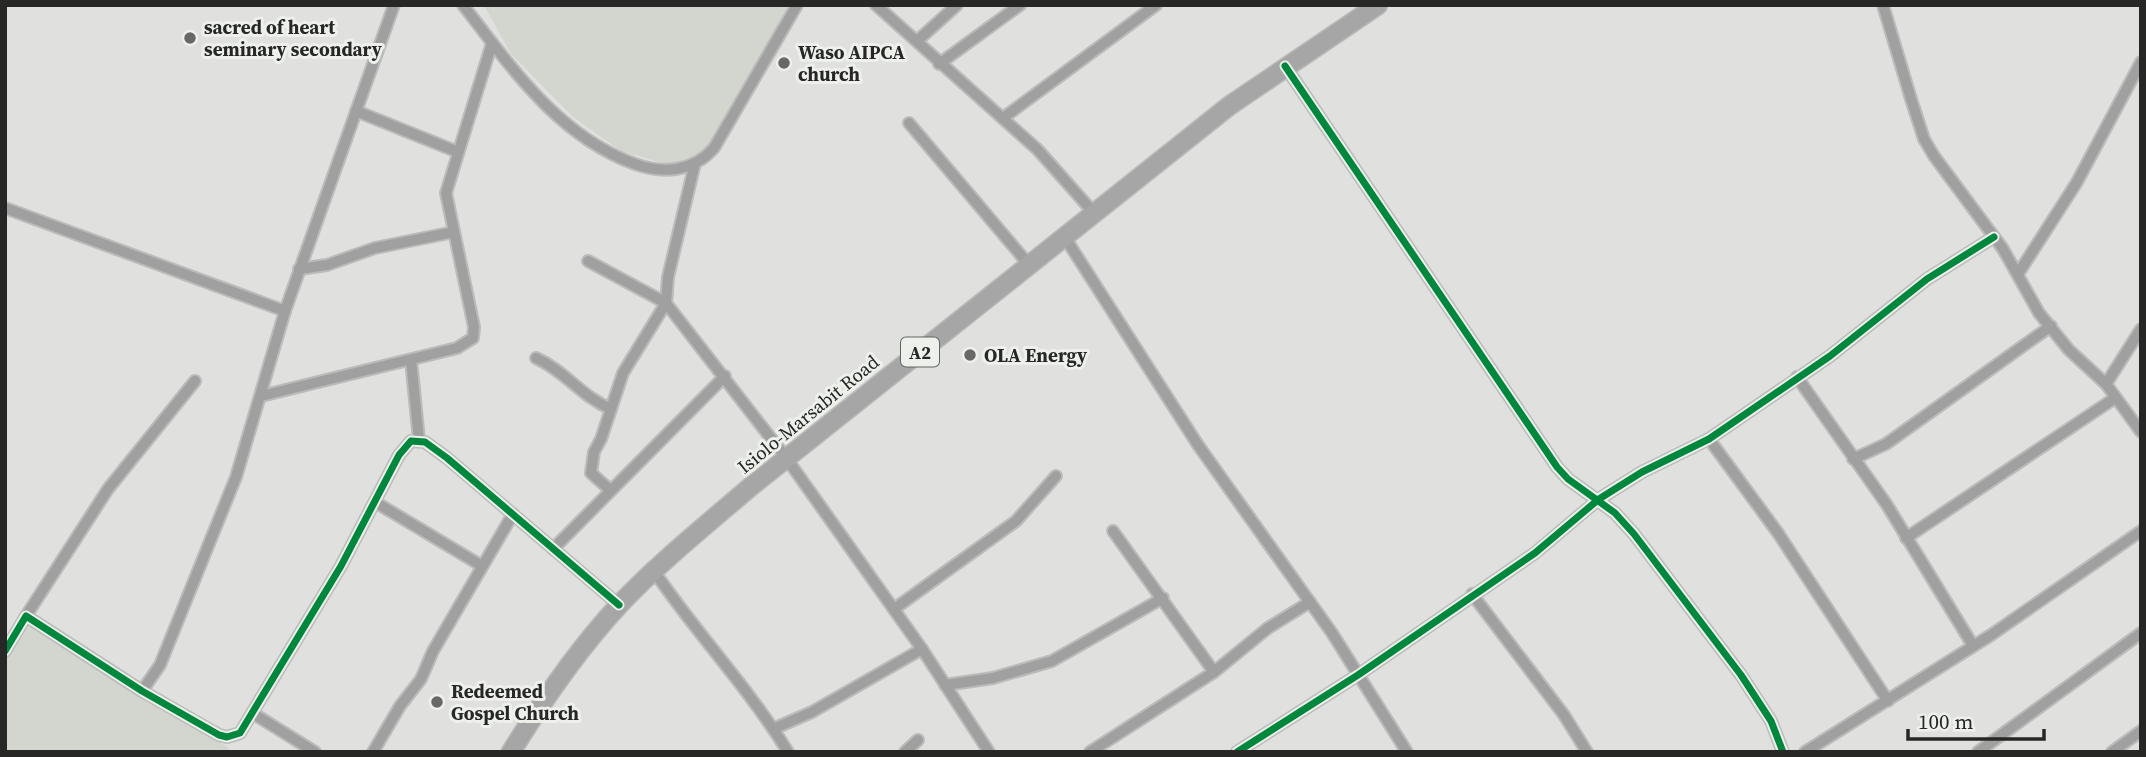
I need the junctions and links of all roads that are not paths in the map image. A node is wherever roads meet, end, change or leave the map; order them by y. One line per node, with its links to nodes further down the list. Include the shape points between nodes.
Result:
1 (394, 5): 15 (street)
2 (463, 5): 11 (street)
3 (797, 5): 19 (street, via 721,138)
4 (876, 5): 10 (street)
5 (957, 5): 10 (street)
6 (1020, 5): 13 (street)
7 (1156, 5): 16 (street)
8 (1378, 5): 14 (highway, Isiolo-Marsabit Road / A2)
9 (1883, 5): 24 (street, via 1924,139)
10 (917, 41): 13 (street)
11 (492, 43): 18 (street); 19 (street, via 563,122 601,150 654,169)
12 (2141, 62): 28 (street, via 2077,182)
13 (939, 64): 16 (street)
14 (1285, 66): 21 (highway, Isiolo-Marsabit Road / A2); 49 (street, via 1557,467 1568,480)
15 (356, 111): 18 (street); 27 (street)
16 (1003, 118): 21 (street)
17 (909, 123): 26 (street)
18 (458, 152): 22 (street, via 446,193)
19 (695, 163): 29 (street)
20 (5, 208): 30 (street)
21 (1093, 212): 23 (highway, Isiolo-Marsabit Road / A2)
22 (454, 232): 27 (street); 34 (street, via 475,335 457,348)
23 (1064, 236): 26 (highway, Isiolo-Marsabit Road / A2); 60 (street, via 1198,445)
24 (1994, 237): 28 (street); 36 (street, via 1927,279)
25 (588, 261): 29 (street)
26 (1030, 266): 45 (highway, Isiolo-Marsabit Road / A2)
27 (299, 269): 30 (street)
28 (2018, 274): 31 (street)
29 (666, 303): 35 (street); 41 (street, via 623,373)
30 (285, 311): 39 (street)
31 (2051, 326): 38 (street); 46 (street, via 1886,444)
32 (2141, 329): 38 (street)
33 (536, 358): 41 (street, via 557,369 591,400)
34 (411, 360): 39 (street); 44 (street)
35 (725, 376): 45 (street); 48 (street)
36 (1797, 377): 43 (street); 46 (street)
37 (195, 381): 63 (street, via 108,489)
38 (2106, 384): 40 (street)
39 (261, 396): 71 (street, via 236,477 200,567 160,665)
40 (2115, 398): 42 (street); 54 (street)
41 (611, 409): 48 (street, via 589,469)
42 (2141, 432)
43 (1709, 439): 49 (street); 72 (street, via 1778,533)
44 (419, 440): 50 (street, via 411,441 399,455); 51 (street, via 439,451)
45 (787, 458): 57 (highway, Isiolo-Marsabit Road / A2); 62 (street)
46 (1853, 459): 54 (street)
47 (1056, 476): 62 (street, via 1016,521)
48 (609, 489): 55 (street)
49 (1599, 499): 58 (street, via 1535,553); 88 (street, via 1634,534 1736,668 1771,721)
50 (375, 502): 56 (street); 73 (street)
51 (513, 514): 55 (street); 56 (street)
52 (1113, 531): 59 (street)
53 (2141, 531): 65 (street)
54 (1906, 538): 65 (street)
55 (553, 549): 61 (street)
56 (482, 566): 80 (street, via 421,679)
57 (654, 571): 61 (highway, Isiolo-Marsabit Road / A2); 74 (street)
58 (1472, 594): 69 (street); 87 (street)
59 (1163, 598): 68 (street); 70 (street, via 1052,661 1015,674)
60 (1310, 602): 68 (street, via 1268,628); 69 (street)
61 (619, 605): 78 (highway, Isiolo-Marsabit Road / A2, via 582,648)
62 (894, 609): 66 (street)
63 (26, 617): 67 (street); 71 (street)
64 (2141, 633): 90 (street)
65 (1972, 644): 72 (street)
66 (922, 649): 70 (street); 74 (street)
67 (5, 651)
68 (1214, 672): 84 (street)
69 (1357, 675): 77 (street); 85 (street)
70 (945, 685): 83 (street)
71 (142, 691): 73 (street, via 227,737 240,733)
72 (1888, 701): 89 (street)
73 (254, 714): 79 (street)
74 (773, 729): 81 (street)
75 (2141, 731): 91 (street)
76 (918, 740): 82 (street)
77 (1405, 748): 86 (street)
78 (513, 751)
79 (315, 752)
80 (373, 752)
81 (788, 752)
82 (905, 752)
83 (989, 752)
84 (1090, 752)
85 (1237, 752)
86 (1392, 752)
87 (1587, 752)
88 (1783, 752)
89 (1805, 752)
90 (1978, 752)
91 (2112, 752)

